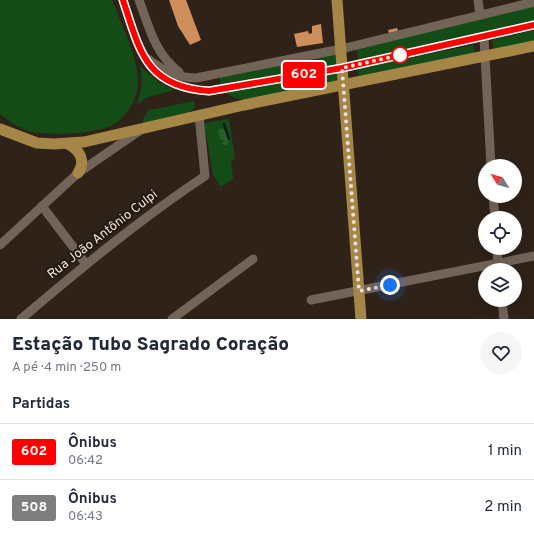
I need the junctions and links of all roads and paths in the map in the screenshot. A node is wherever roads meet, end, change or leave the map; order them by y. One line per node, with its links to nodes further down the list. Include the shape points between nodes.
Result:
1 (123, 0): 11 (street)
2 (140, 0): 14 (street, via 157,48 166,61)
3 (337, 0): 10 (main road)
4 (478, 0): 6 (street)
5 (534, 2): 6 (street)
6 (480, 15): 10 (street)
7 (534, 25): 8 (street)
8 (484, 38): 12 (street); 13 (street)
9 (534, 46): 12 (main road)
10 (341, 49): 13 (main road); 14 (street, via 196,78)
11 (143, 55): 13 (street, via 152,69 163,78 186,88 203,91); 14 (street, via 159,66)
12 (484, 56): 15 (main road); 20 (street)
13 (342, 68): 15 (main road)
14 (185, 77)
15 (344, 84): 16 (main road); 29 (main road)
16 (199, 116): 18 (main road); 27 (street, Rua João Antônio Culpi, via 205,176 162,205)
17 (0, 129): 19 (main road, via 37,143)
18 (142, 129): 19 (main road); 21 (street)
19 (68, 144): 21 (main road, via 76,148 80,155 82,162)
20 (491, 159)
21 (78, 173): 22 (street)
22 (42, 206): 23 (street); 27 (street)
23 (0, 245)
24 (534, 256): 26 (street)
25 (253, 259): 33 (street)
26 (511, 263)
27 (86, 264): 32 (street, Rua João Antônio Culpi)
28 (478, 270): 29 (street)
29 (359, 291): 30 (street); 34 (main road)
30 (311, 300)
31 (503, 307): 35 (street)
32 (21, 319)
33 (172, 319)
34 (361, 319)
35 (504, 319)

